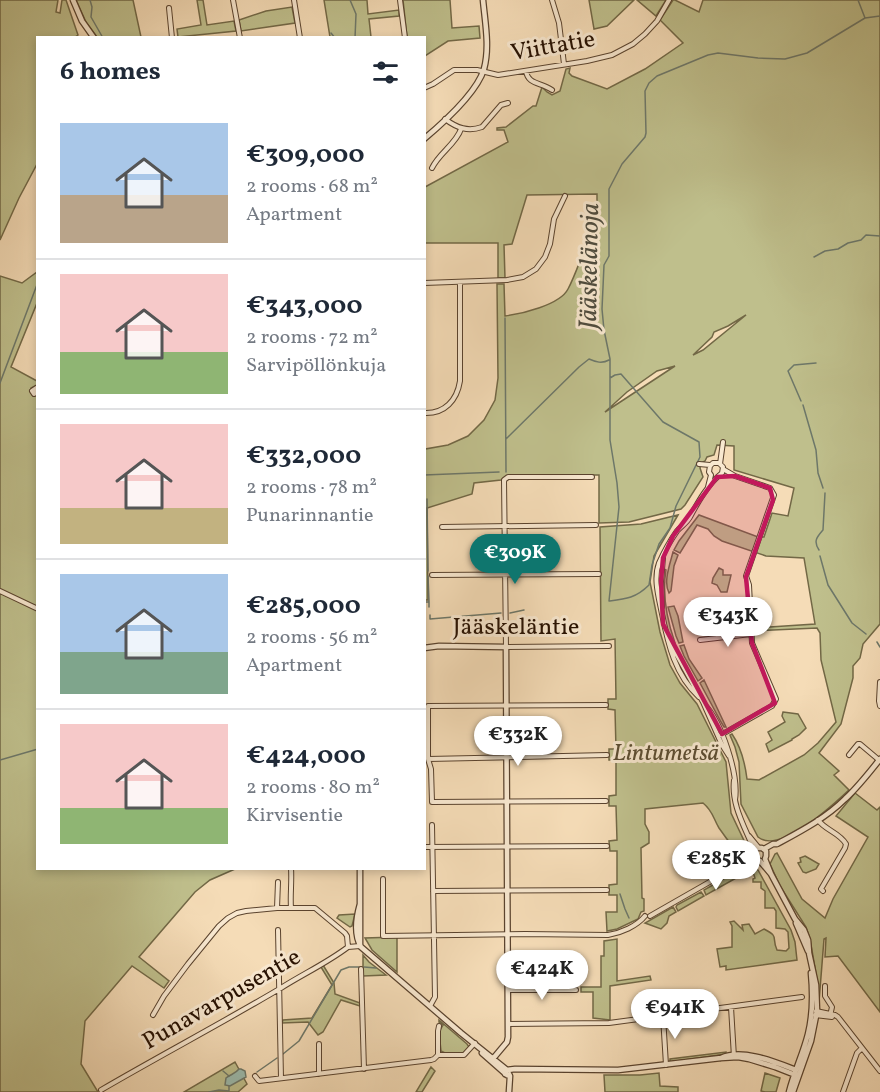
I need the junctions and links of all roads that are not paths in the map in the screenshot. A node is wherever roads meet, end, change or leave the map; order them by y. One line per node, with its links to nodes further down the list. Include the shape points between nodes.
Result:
1 (73, 0): 9 (street)
2 (233, 0): 11 (street)
3 (294, 0): 12 (street)
4 (400, 0): 13 (street)
5 (483, 0): 16 (street, via 487,45)
6 (552, 0): 14 (street)
7 (669, 0): 14 (street, Viittatie, via 657,21 633,45 603,58)
8 (169, 8): 10 (street)
9 (93, 36)
10 (172, 36)
11 (240, 36)
12 (300, 36)
13 (405, 36)
14 (564, 64): 15 (street, Viittatie)
15 (526, 70): 16 (street, Viittatie, via 498,75); 18 (street, via 527,78)
16 (483, 72): 17 (street, Viittatie, via 454,70); 20 (street, via 472,91)
17 (426, 87)
18 (552, 90)
19 (508, 103): 21 (street, via 501,105 482,128)
20 (446, 119): 21 (street); 22 (street)
21 (461, 129): 23 (street)
22 (426, 137)
23 (432, 168)
24 (565, 196): 25 (street, via 554,219 545,257 536,269 507,280)
25 (460, 282): 26 (street); 27 (street, via 459,391 443,410)
26 (426, 283)
27 (426, 413)
28 (723, 442): 29 (street)
29 (714, 465): 30 (street); 31 (street)
30 (723, 469): 31 (street); 32 (street)
31 (716, 475): 32 (street); 51 (street, via 670,542 659,566 657,587 667,635)
32 (735, 476): 42 (street, via 773,492 746,576)
33 (592, 477): 35 (street, via 508,477)
34 (596, 525): 35 (street)
35 (504, 526): 36 (street); 39 (street)
36 (442, 527)
37 (599, 574): 39 (street)
38 (432, 575): 39 (street)
39 (505, 575): 45 (street)
40 (0, 591): 41 (street)
41 (36, 608)
42 (751, 634): 43 (street); 51 (street, via 775,702)
43 (700, 640)
44 (609, 646): 45 (street, Jääskeläntie)
45 (506, 647): 46 (street, Jääskeläntie); 49 (street)
46 (426, 648)
47 (880, 682): 50 (street)
48 (606, 705): 49 (street)
49 (506, 706): 54 (street); 55 (street, via 428,706)
50 (880, 706)
51 (720, 735): 65 (street, via 734,774 737,812)
52 (849, 754): 56 (street, via 860,744)
53 (607, 755): 54 (street)
54 (506, 757): 55 (street); 58 (street)
55 (428, 759): 58 (street, via 432,802)
56 (880, 760): 59 (street, via 845,799)
57 (606, 801): 58 (street)
58 (506, 802): 61 (street)
59 (818, 820): 65 (street); 73 (street, via 846,844 821,889)
60 (432, 825): 64 (street)
61 (506, 846): 62 (street); 64 (street); 72 (street)
62 (607, 846)
63 (426, 847): 64 (street)
64 (432, 847): 71 (street)
65 (759, 854): 78 (street, via 622,931); 89 (street, via 809,953 816,985)
66 (291, 870): 75 (street)
67 (360, 870): 79 (street)
68 (383, 879): 77 (street, via 384,936)
69 (278, 882): 74 (street)
70 (607, 890): 72 (street)
71 (433, 891): 72 (street); 77 (street)
72 (507, 891): 78 (street)
73 (824, 891)
74 (277, 908): 75 (street); 90 (street, via 246,910 228,918 188,963)
75 (291, 908): 80 (street, via 317,909 345,933)
76 (278, 930): 83 (street)
77 (434, 935): 78 (street); 87 (street, via 435,997)
78 (507, 935): 84 (street)
79 (360, 946): 80 (street); 87 (street)
80 (348, 947): 83 (street, Punavarpusentie)
81 (361, 969): 102 (street)
82 (825, 986): 91 (street)
83 (279, 989): 108 (street); 109 (street, Punavarpusentie)
84 (508, 990): 85 (street); 93 (street)
85 (576, 990)
86 (802, 997): 88 (street)
87 (430, 1006): 96 (street)
88 (731, 1006): 92 (street); 99 (street)
89 (814, 1013): 91 (street); 105 (street, via 811,1041)
90 (153, 1015)
91 (830, 1015): 97 (street, via 840,1019)
92 (663, 1016): 93 (street, via 609,1023); 101 (street)
93 (508, 1024): 100 (street, via 507,1042)
94 (439, 1026): 98 (street)
95 (319, 1044): 106 (street)
96 (474, 1044): 98 (street, via 464,1055); 100 (street)
97 (862, 1048): 103 (street); 112 (street, via 856,1053)
98 (438, 1055): 102 (street, via 431,1060)
99 (734, 1056): 101 (street); 105 (street)
100 (492, 1060): 104 (street)
101 (666, 1065): 104 (street, via 618,1070 519,1069)
102 (364, 1069): 106 (street)
103 (880, 1071)
104 (507, 1073): 110 (street)
105 (797, 1073): 111 (street)
106 (319, 1074): 108 (street)
107 (255, 1076): 108 (street, via 259,1081)
108 (281, 1078)
109 (102, 1090)
110 (509, 1092)
111 (791, 1092)
112 (843, 1092)

